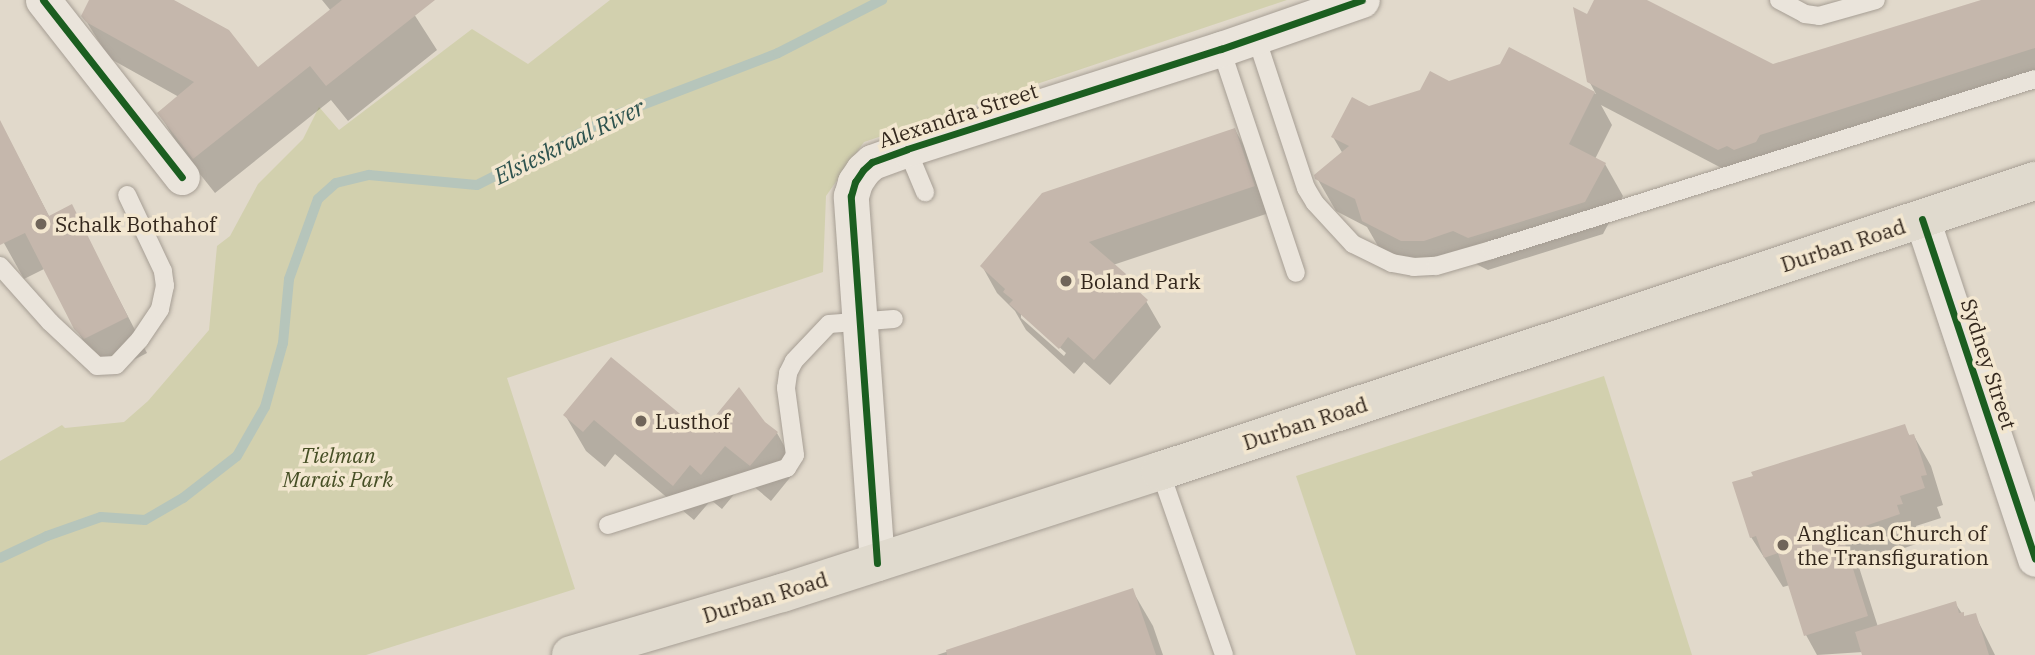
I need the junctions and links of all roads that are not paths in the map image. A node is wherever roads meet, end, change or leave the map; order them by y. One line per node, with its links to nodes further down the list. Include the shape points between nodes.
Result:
1 (43, 0): 9 (street)
2 (1362, 0): 5 (street, Alexandra Street)
3 (1779, 0): 4 (lane, via 1819,16)
4 (1876, 0)
5 (1256, 37): 6 (street, Alexandra Street); 7 (lane, via 1315,203 1353,244 1392,263 1414,267 1436,266 1491,250)
6 (1221, 49): 8 (street, Alexandra Street); 15 (lane)
7 (2035, 79)
8 (907, 149): 11 (lane); 17 (street, Alexandra Street, via 872,162 855,182 851,196)
9 (182, 177)
10 (2035, 181): 13 (main road, Durban Road)
11 (925, 192)
12 (127, 195): 14 (lane, via 163,271 165,286 159,309 116,365 97,366)
13 (1922, 219): 18 (main road, Durban Road); 20 (street, Sydney Street)
14 (0, 266)
15 (1296, 273)
16 (894, 319): 17 (lane)
17 (860, 322): 19 (lane, via 829,324 790,367 786,388 795,455 787,468); 21 (street, Alexandra Street)
18 (1160, 471): 21 (main road, Durban Road); 23 (lane)
19 (608, 525)
20 (2035, 559)
21 (877, 563): 22 (main road, Durban Road)
22 (571, 655)
23 (1224, 655)

